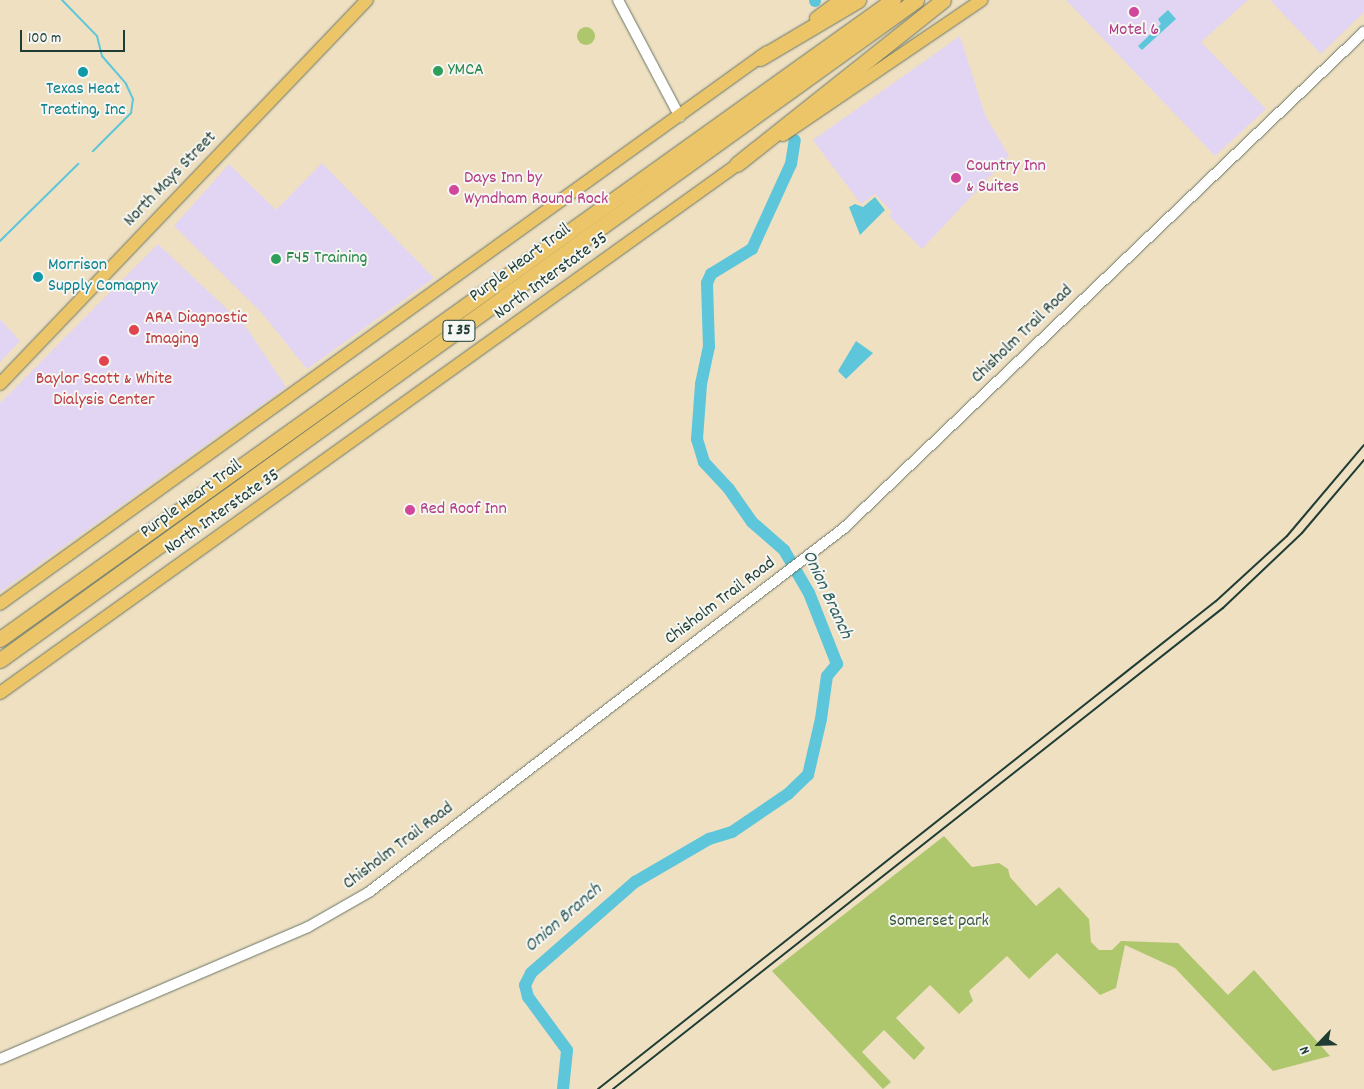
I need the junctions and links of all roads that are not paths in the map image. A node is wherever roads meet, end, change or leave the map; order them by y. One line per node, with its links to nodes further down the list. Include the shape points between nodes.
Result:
1 (367, 0): 13 (main road, North Mays Street)
2 (618, 0): 11 (street)
3 (840, 0): 10 (main road)
4 (858, 0): 10 (highway)
5 (893, 0): 15 (highway, Purple Heart Trail / I 35)
6 (916, 0): 16 (highway, Purple Heart Trail / I 35)
7 (943, 0): 12 (highway)
8 (982, 0): 12 (main road, North Interstate 35)
9 (1364, 32): 18 (street, Chisholm Trail Road, via 844,528 369,892 336,914)
10 (760, 58): 11 (main road)
11 (680, 117): 14 (main road)
12 (737, 164): 17 (main road, North Interstate 35)
13 (0, 384)
14 (0, 604)
15 (0, 639)
16 (0, 660)
17 (0, 693)
18 (0, 1059)

